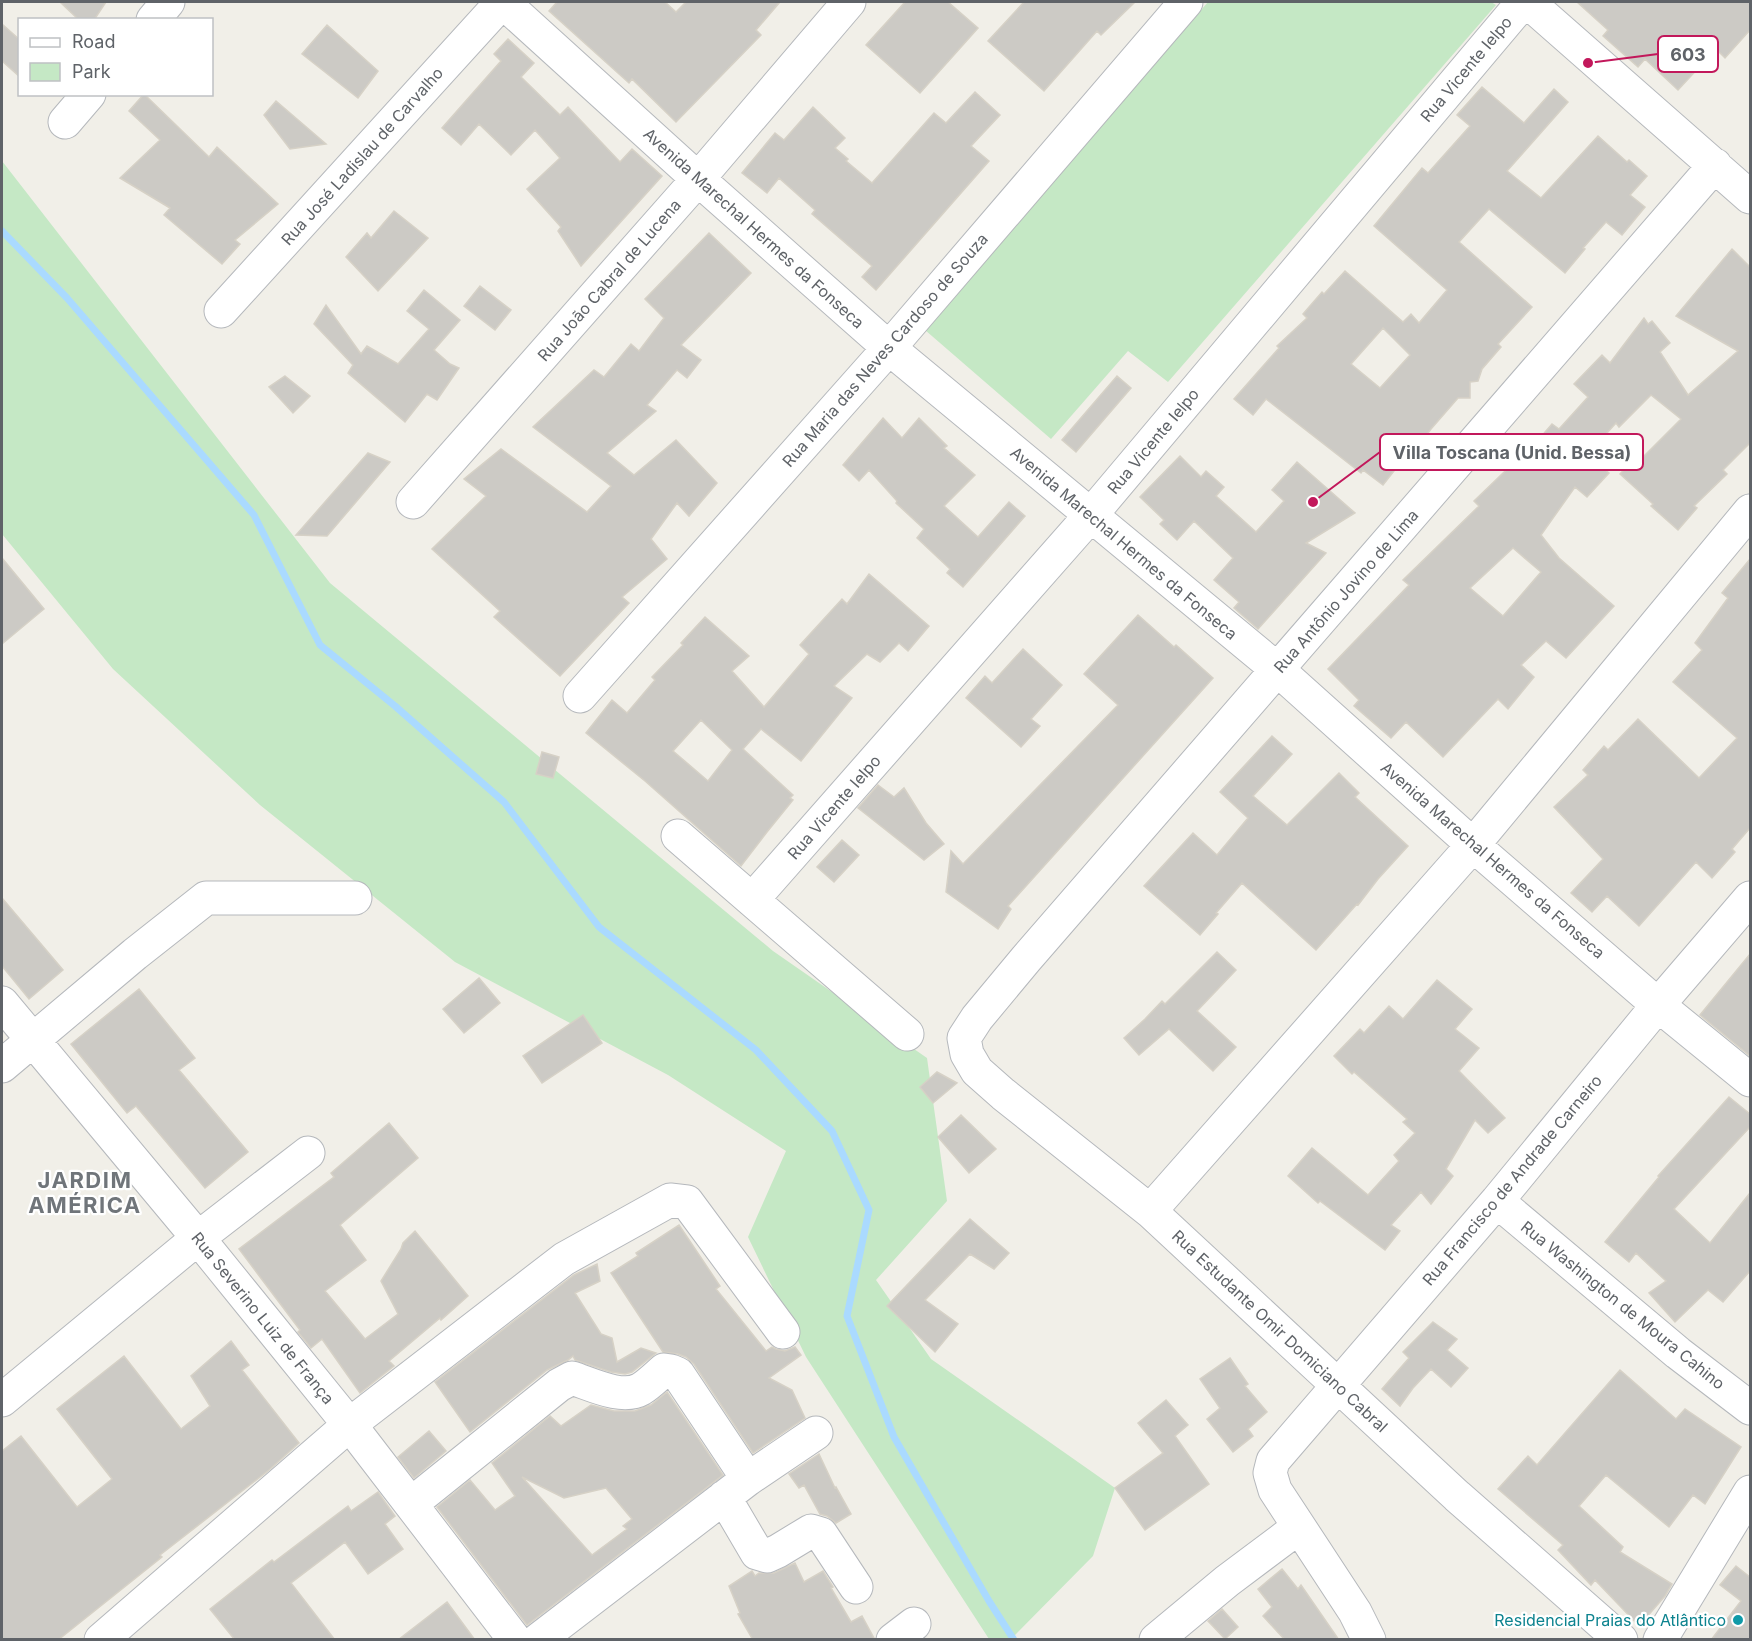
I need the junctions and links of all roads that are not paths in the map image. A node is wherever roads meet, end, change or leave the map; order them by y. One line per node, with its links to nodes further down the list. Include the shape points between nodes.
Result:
1 (168, 2): 6 (street)
2 (502, 2): 10 (street, Avenida Marechal Hermes da Fonseca); 12 (street, Rua José Ladislau de Carvalho)
3 (849, 2): 10 (street, Rua João Cabral de Lucena)
4 (1186, 2): 13 (street, Rua Maria das Neves Cardoso de Souza)
5 (1526, 2): 9 (street); 16 (street, Rua Vicente Ielpo)
6 (155, 18)
7 (87, 96): 8 (street)
8 (65, 122)
9 (1714, 165): 11 (street); 17 (street, Rua Antônio Jovino de Lima)
10 (698, 179): 13 (street, Avenida Marechal Hermes da Fonseca); 14 (street, Rua João Cabral de Lucena)
11 (1750, 197)
12 (221, 311)
13 (889, 348): 16 (street, Avenida Marechal Hermes da Fonseca); 18 (street, Rua Maria das Neves Cardoso de Souza)
14 (413, 502)
15 (1750, 511): 20 (street)
16 (1090, 516): 17 (street, Avenida Marechal Hermes da Fonseca); 23 (street, Rua Vicente Ielpo)
17 (1278, 670): 20 (street, Avenida Marechal Hermes da Fonseca); 26 (street, Rua Antônio Jovino de Lima)
18 (580, 696)
19 (678, 836): 23 (street)
20 (1473, 845): 25 (street, Avenida Marechal Hermes da Fonseca); 33 (street)
21 (355, 898): 28 (street, via 206,898)
22 (1750, 898): 25 (street, Rua Francisco de Andrade Carneiro)
23 (752, 900): 27 (street)
24 (2, 1003): 28 (street, Rua Severino Luiz de França)
25 (1658, 1005): 30 (street, Avenida Marechal Hermes da Fonseca); 32 (street, Rua Francisco de Andrade Carneiro)
26 (977, 1018): 33 (street, Rua Estudante Omir Domiciano Cabral, via 964,1038 967,1054 977,1071)
27 (907, 1034)
28 (31, 1040): 29 (street); 34 (street, Rua Severino Luiz de França)
29 (2, 1066)
30 (1750, 1080)
31 (308, 1153): 34 (street)
32 (1497, 1201): 36 (street, Rua Francisco de Andrade Carneiro); 38 (street, Rua Washington de Moura Cahino, via 1678,1353)
33 (1150, 1210): 36 (street, Rua Estudante Omir Domiciano Cabral)
34 (198, 1238): 37 (street); 39 (street, Rua Severino Luiz de França)
35 (783, 1332): 39 (street, via 687,1202 670,1200 564,1259)
36 (1338, 1384): 44 (street, Rua Francisco de Andrade Carneiro, via 1273,1461 1270,1473 1275,1490); 51 (street, Rua Estudante Omir Domiciano Cabral, via 1457,1496)
37 (2, 1400)
38 (1750, 1408)
39 (349, 1425): 42 (street, Rua Severino Luiz de França); 46 (street)
40 (816, 1433): 41 (street)
41 (736, 1488): 42 (street, via 678,1374 664,1370 630,1394 572,1378 565,1381); 45 (street, via 757,1553 767,1556 811,1531 817,1532); 48 (street)
42 (411, 1504): 47 (street, Rua Severino Luiz de França)
43 (1746, 1512): 52 (street)
44 (1299, 1527): 49 (street); 50 (street)
45 (856, 1587)
46 (101, 1640)
47 (514, 1640)
48 (538, 1640)
49 (1156, 1640)
50 (1369, 1640)
51 (1621, 1640)
52 (1660, 1640)

